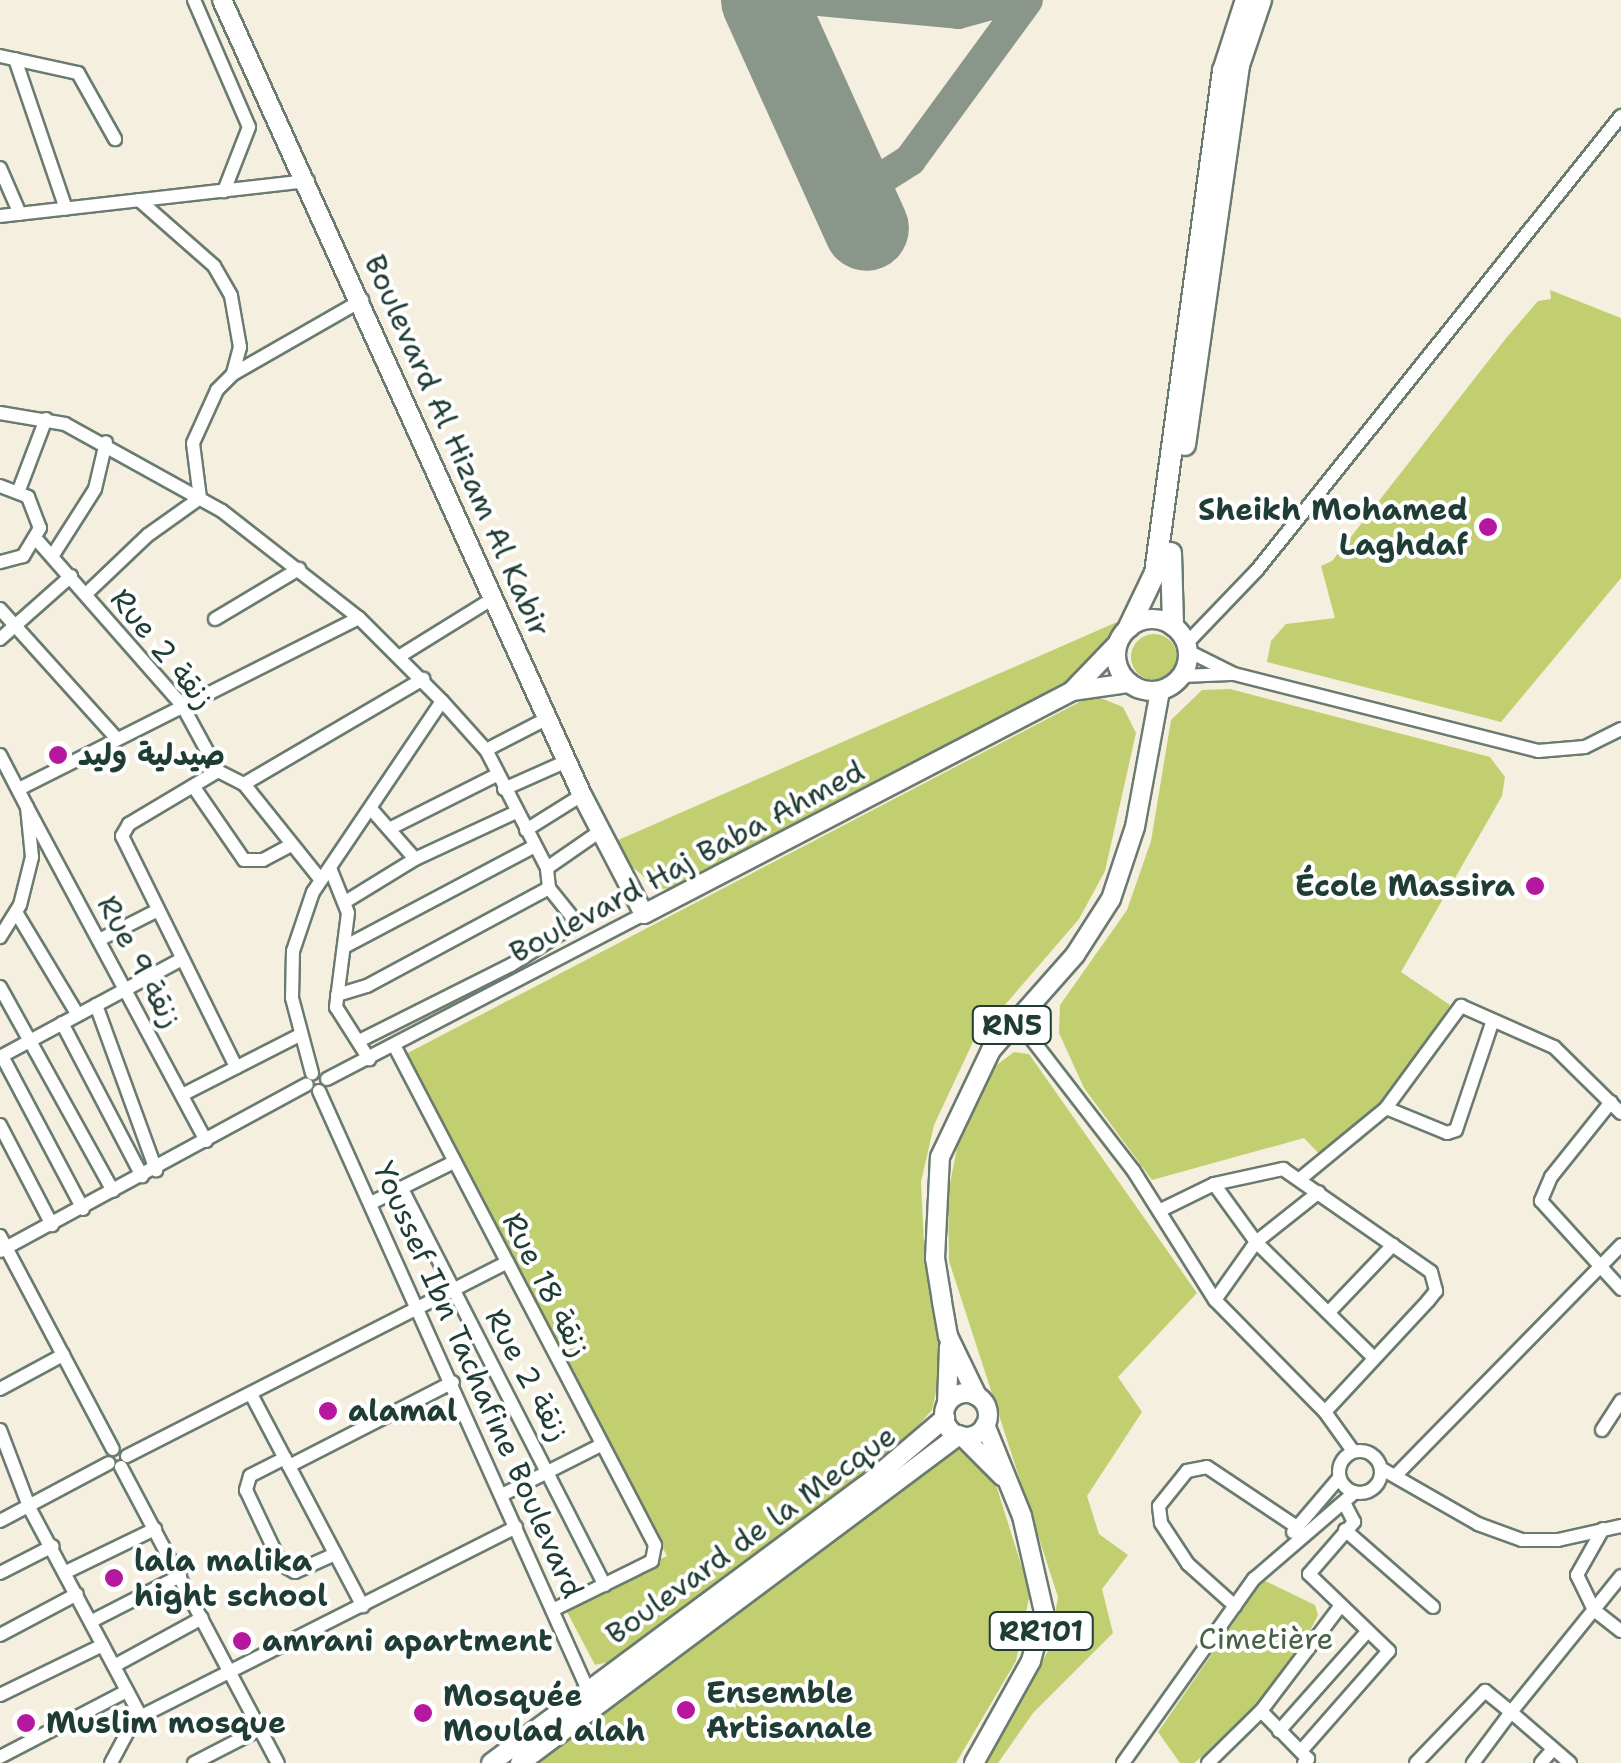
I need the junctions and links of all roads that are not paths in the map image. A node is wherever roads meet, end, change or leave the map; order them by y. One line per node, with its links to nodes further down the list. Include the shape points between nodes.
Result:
1 (194, 0): 11 (street, via 249,127)
2 (222, 0): 10 (main road, Boulevard Al Hizam Al Kabir)
3 (1246, 0): 35 (highway, via 1223,71 1155,572)
4 (1262, 0): 36 (highway, via 1239,65 1168,580)
5 (0, 56): 6 (street)
6 (16, 59): 8 (street, via 87,80); 13 (street)
7 (1621, 116): 36 (street, via 1213,623)
8 (116, 139)
9 (0, 168): 14 (street)
10 (308, 181): 11 (street); 16 (main road, Boulevard Al Hizam Al Kabir)
11 (224, 191): 12 (street)
12 (139, 200): 13 (street); 17 (street, via 214,266 231,296 240,347)
13 (66, 209): 14 (street)
14 (20, 214): 15 (street)
15 (0, 216)
16 (362, 300): 17 (street); 30 (main road, Boulevard Al Hizam Al Kabir)
17 (232, 374): 23 (street, via 204,412 194,443)
18 (0, 414): 19 (street)
19 (46, 419): 20 (street); 22 (street)
20 (106, 442): 23 (street); 25 (street, via 94,488)
21 (0, 486): 22 (street)
22 (19, 490): 24 (street, via 36,506)
23 (200, 498): 27 (street); 29 (street, via 148,535)
24 (37, 540): 25 (street, Rue 2 زنقة); 26 (street, via 23,556)
25 (53, 555): 28 (street, Rue 2 زنقة)
26 (0, 562)
27 (299, 569): 32 (street); 33 (street)
28 (71, 576): 29 (street, Rue 2 زنقة); 34 (street)
29 (86, 594): 46 (street, Rue 2 زنقة)
30 (495, 597): 38 (street); 47 (main road, Boulevard Al Hizam Al Kabir)
31 (0, 609): 34 (street)
32 (359, 618): 38 (street); 46 (street)
33 (215, 619)
34 (15, 625): 37 (street); 50 (street)
35 (1124, 635): 36 (main road, via 1151,619); 42 (main road, RN5, via 1117,665); 43 (main road)
36 (1182, 637): 39 (street); 40 (main road)
37 (0, 640)
38 (400, 656): 41 (street)
39 (1234, 674): 40 (street); 48 (street, via 1538,751 1585,747)
40 (1182, 676): 44 (main road)
41 (423, 680): 45 (street); 56 (street)
42 (1131, 685): 43 (main road); 44 (main road); 49 (main road, RN5)
43 (1072, 691): 76 (main road, Boulevard Haj Baba Ahmed)
44 (1160, 691): 49 (main road, RN5)
45 (442, 701): 51 (street); 62 (street, Youssef Ibn Tachafine Boulevard)
46 (182, 705): 50 (street); 54 (street, Rue 2 زنقة)
47 (548, 718): 51 (street); 53 (main road, Boulevard Al Hizam Al Kabir)
48 (1621, 730)
49 (1148, 734): 86 (main road, RN5, via 1136,827 1111,899 1075,955)
50 (117, 738): 57 (street)
51 (486, 750): 55 (street)
52 (0, 755): 57 (street)
53 (567, 761): 59 (street); 60 (main road, Boulevard Al Hizam Al Kabir)
54 (218, 772): 56 (street); 58 (street)
55 (495, 776): 59 (street); 64 (street)
56 (244, 784): 67 (street)
57 (20, 786): 61 (street)
58 (193, 786): 67 (street, via 244,860 264,860); 74 (street, via 129,824 122,836)
59 (504, 789): 63 (street)
60 (582, 796): 65 (street); 66 (main road, Boulevard Al Hizam Al Kabir)
61 (28, 807): 75 (street, via 32,856); 78 (street, Rue 9 زنقة)
62 (372, 810): 64 (street); 71 (street, Youssef Ibn Tachafine Boulevard)
63 (514, 812): 65 (street); 69 (street)
64 (389, 829): 69 (street)
65 (526, 830): 68 (street)
66 (599, 832): 70 (street); 76 (main road, Boulevard Al Hizam Al Kabir)
67 (288, 846): 71 (street)
68 (535, 846): 70 (street); 79 (street)
69 (414, 859): 73 (street)
70 (547, 868): 72 (street)
71 (325, 874): 73 (street); 89 (street, Youssef Ibn Tachafine Boulevard, via 293,951)
72 (550, 888): 83 (street, via 368,986); 91 (street, via 576,914 572,930)
73 (345, 902): 79 (street)
74 (158, 910): 78 (street); 80 (street)
75 (16, 912): 77 (street); 85 (street)
76 (644, 914): 92 (street, Boulevard Haj Baba Ahmed)
77 (0, 937)
78 (99, 940): 82 (street, Rue 9 زنقة)
79 (346, 946): 83 (street)
80 (182, 959): 82 (street); 95 (street)
81 (0, 987): 90 (street)
82 (126, 990): 84 (street); 97 (street, Rue 9 زنقة)
83 (337, 995): 91 (street, via 336,1007)
84 (96, 1006): 85 (street); 103 (street)
85 (78, 1015): 88 (street)
86 (1017, 1020): 111 (street); 124 (main road, RN5, via 972,1080 940,1157 936,1258)
87 (1492, 1023): 98 (street, via 1471,1007 1450,1013); 98 (street, via 1456,1130 1448,1134); 99 (street, via 1554,1048)
88 (62, 1024): 90 (street); 103 (street)
89 (298, 1036): 95 (street); 96 (street, Youssef Ibn Tachafine Boulevard)
90 (30, 1040): 93 (street); 107 (street)
91 (359, 1042): 94 (street)
92 (395, 1046): 94 (street, Boulevard Haj Baba Ahmed); 102 (street, Rue 18 زنقة)
93 (1, 1056): 110 (street)
94 (369, 1059): 96 (street, Boulevard Haj Baba Ahmed)
95 (236, 1067): 97 (street)
96 (316, 1082): 101 (street, Boulevard Haj Baba Ahmed); 109 (street, Youssef Ibn Tachafine Boulevard)
97 (182, 1095): 101 (street, Rue 9 زنقة)
98 (1386, 1108): 104 (street)
99 (1616, 1108): 118 (street, via 1551,1177 1541,1201)
100 (0, 1125): 112 (street)
101 (206, 1142): 103 (street, Boulevard Haj Baba Ahmed)
102 (454, 1162): 106 (street); 117 (street, Rue 18 زنقة)
103 (149, 1173): 107 (street, Boulevard Haj Baba Ahmed)
104 (1300, 1179): 105 (street, via 1270,1167); 108 (street)
105 (1214, 1184): 111 (street); 113 (street)
106 (402, 1189): 109 (street); 119 (street, Rue 2 زنقة)
107 (113, 1191): 110 (street, Boulevard Haj Baba Ahmed)
108 (1319, 1192): 113 (street); 115 (street)
109 (373, 1202): 122 (street, Youssef Ibn Tachafine Boulevard)
110 (83, 1209): 112 (street, Boulevard Haj Baba Ahmed)
111 (1160, 1210): 121 (street)
112 (52, 1225): 114 (street, Boulevard Haj Baba Ahmed)
113 (1256, 1242): 121 (street); 123 (street)
114 (2, 1245): 125 (street)
115 (1393, 1245): 123 (street); 126 (street, via 1431,1272 1436,1290)
116 (1621, 1246): 118 (street)
117 (507, 1262): 119 (street); 138 (street, Rue 18 زنقة)
118 (1600, 1269): 120 (street); 145 (street)
119 (453, 1288): 122 (street); 144 (street, Rue 2 زنقة)
120 (1621, 1289)
121 (1215, 1300): 133 (street)
122 (418, 1305): 127 (street, Youssef Ibn Tachafine Boulevard); 129 (street)
123 (1332, 1310): 126 (street)
124 (948, 1336): 130 (main road, RN5); 132 (main road, RN5)
125 (63, 1355): 128 (street); 140 (street)
126 (1373, 1357): 133 (street)
127 (452, 1382): 141 (street); 149 (street, Youssef Ibn Tachafine Boulevard)
128 (0, 1390)
129 (251, 1394): 140 (street); 141 (street)
130 (977, 1396): 132 (main road, via 964,1393); 134 (main road, RN5, via 988,1412)
131 (1621, 1401): 136 (street)
132 (946, 1411): 137 (main road); 148 (main road, Boulevard de la Mecque)
133 (1325, 1412): 139 (street)
134 (985, 1425): 137 (main road); 147 (main road, RR101)
135 (0, 1430): 143 (street)
136 (1602, 1430)
137 (960, 1436): 147 (main road, RR101); 148 (main road, Boulevard de la Mecque)
138 (601, 1445): 144 (street); 166 (street, Rue 18 زنقة, via 655,1546 652,1561)
139 (1353, 1451): 142 (street, via 1376,1458); 146 (street, via 1338,1467)
140 (117, 1459): 151 (street); 157 (street)
141 (287, 1462): 160 (street); 160 (street, via 250,1476 246,1490 281,1564 295,1572)
142 (1382, 1469): 145 (street); 150 (street, via 1371,1491)
143 (7, 1472): 151 (street)
144 (550, 1472): 149 (street); 166 (street, Rue 2 زنقة)
145 (1398, 1473): 156 (street, via 1478,1524 1522,1540)
146 (1339, 1478): 150 (street); 155 (street)
147 (1012, 1488): 198 (main road, RR101, via 1043,1585 1044,1612 1032,1660)
148 (870, 1491): 184 (main road, Boulevard de la Mecque)
149 (502, 1495): 154 (street, Youssef Ibn Tachafine Boulevard)
150 (1349, 1499): 158 (street, via 1354,1522); 161 (street)
151 (30, 1510): 152 (street); 159 (street)
152 (0, 1521)
153 (1621, 1526): 156 (street)
154 (516, 1527): 168 (street); 172 (street, Youssef Ibn Tachafine Boulevard)
155 (1297, 1527): 161 (street); 169 (street, via 1207,1467 1187,1471 1177,1482 1159,1506 1161,1524 1188,1564)
156 (1603, 1529): 173 (street, via 1577,1566)
157 (155, 1530): 162 (street); 164 (street)
158 (1345, 1530): 170 (street); 171 (street, via 1309,1569)
159 (53, 1546): 162 (street); 163 (street)
160 (335, 1554): 168 (street)
161 (1278, 1555): 169 (street)
162 (66, 1572): 167 (street)
163 (0, 1573)
164 (180, 1576): 174 (street); 175 (street)
165 (1621, 1576): 173 (street)
166 (605, 1586): 172 (street)
167 (78, 1594): 175 (street); 178 (street)
168 (364, 1606): 181 (street)
169 (1234, 1606): 199 (street)
170 (1433, 1606)
171 (1339, 1608): 177 (street); 185 (street)
172 (553, 1610): 184 (street, Youssef Ibn Tachafine Boulevard)
173 (1594, 1610): 176 (street); 186 (street)
174 (202, 1618): 180 (street); 181 (street)
175 (92, 1621): 179 (street)
176 (1621, 1630)
177 (1366, 1632): 189 (street); 192 (street, via 1388,1651)
178 (0, 1635)
179 (104, 1645): 180 (street); 183 (street)
180 (114, 1666): 182 (street)
181 (232, 1676): 187 (street); 188 (street)
182 (127, 1691): 187 (street); 191 (street)
183 (0, 1695)
184 (591, 1697): 196 (main road, Boulevard de la Mecque); 197 (main road, Boulevard de la Mecque)
185 (1261, 1711): 189 (street); 200 (street)
186 (1511, 1712): 190 (street); 201 (street, via 1485,1692); 202 (street)
187 (141, 1717): 193 (street, via 127,1725)
188 (260, 1729): 194 (street); 195 (street)
189 (1279, 1731): 192 (street)
190 (1554, 1749): 203 (street); 204 (street)
191 (0, 1757)
192 (1303, 1757)
193 (111, 1763)
194 (194, 1763)
195 (278, 1763)
196 (490, 1763)
197 (520, 1763)
198 (974, 1763)
199 (1123, 1763)
200 (1208, 1763)
201 (1416, 1763)
202 (1473, 1763)
203 (1541, 1763)
204 (1570, 1763)

